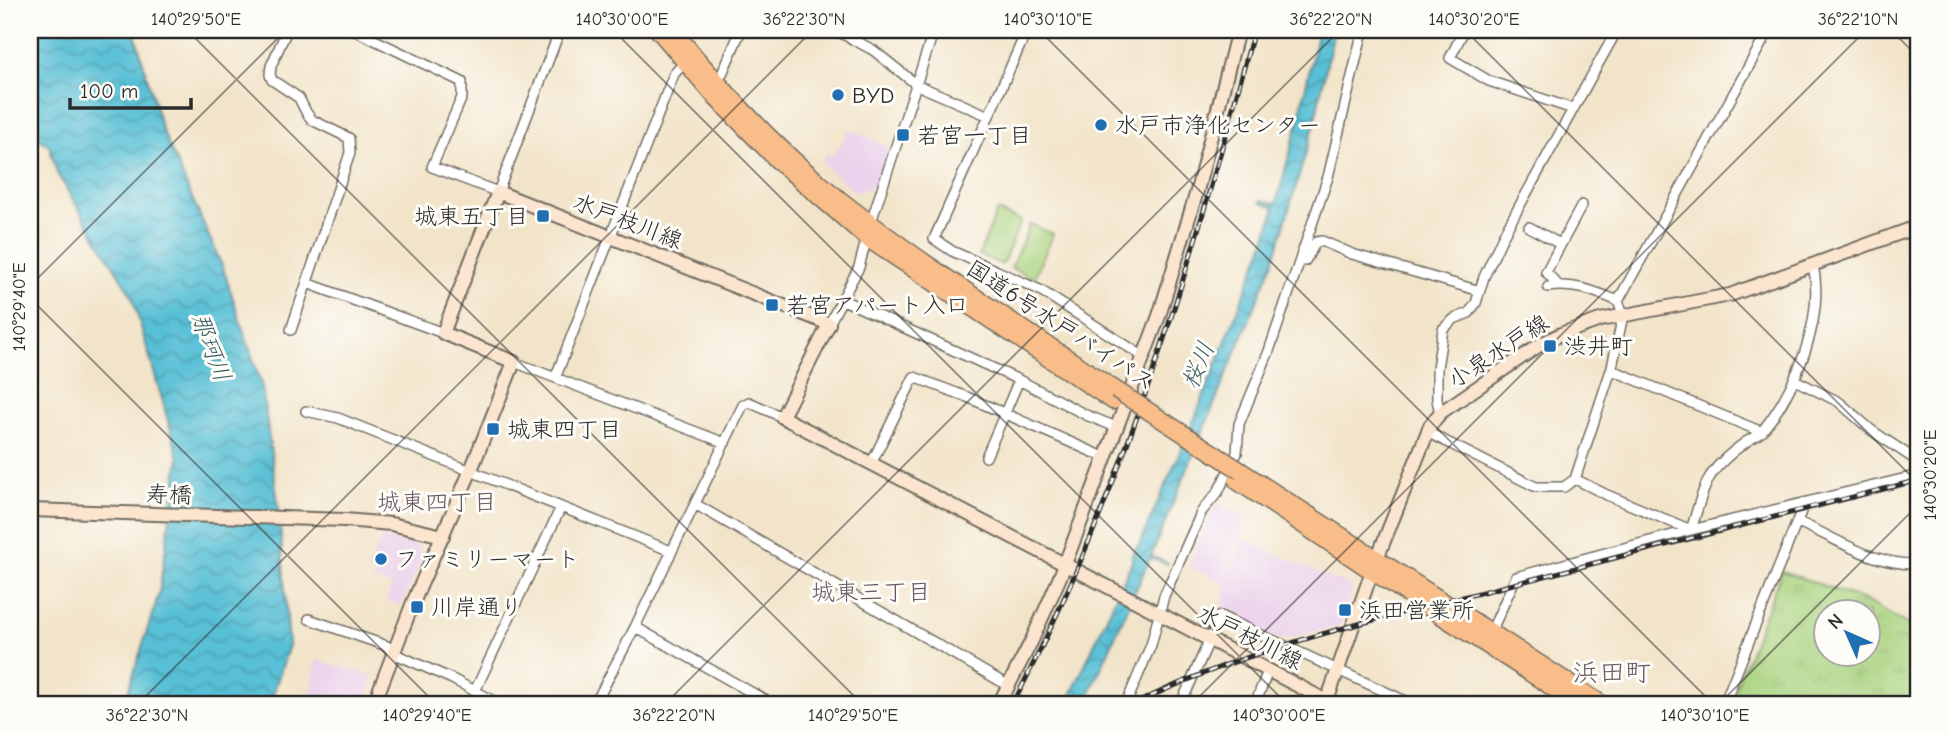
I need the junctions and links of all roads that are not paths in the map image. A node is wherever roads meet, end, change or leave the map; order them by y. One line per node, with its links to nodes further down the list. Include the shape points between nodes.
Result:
1 (287, 30): 31 (street, via 271,66 272,80 299,97 313,120 349,138 350,153)
2 (354, 30): 21 (street, via 463,82 462,97 432,167)
3 (560, 30): 21 (street)
4 (658, 30): 16 (highway, 国道6号水戸バイパス)
5 (673, 30): 17 (highway, 国道6号水戸バイパス)
6 (741, 30): 17 (street)
7 (835, 30): 18 (street, via 873,50)
8 (934, 30): 18 (street)
9 (1002, 30): 15 (street)
10 (1238, 30): 39 (main road, via 1198,191)
11 (1363, 30): 30 (street, via 1328,177)
12 (1464, 30): 19 (street, via 1450,58 1489,80)
13 (1617, 30): 19 (street)
14 (1769, 30): 34 (street)
15 (1023, 33): 20 (street)
16 (684, 63): 26 (street, via 674,74); 27 (highway, 国道6号水戸バイパス, via 776,159)
17 (718, 83): 23 (highway, 国道6号水戸バイパス, via 804,168)
18 (917, 85): 20 (street); 23 (street)
19 (1573, 109): 32 (street, via 1504,234)
20 (989, 116): 39 (street, via 934,239 1040,290)
21 (498, 192): 26 (main road, 水戸枝川線); 38 (main road)
22 (1582, 205): 28 (street)
23 (871, 222): 27 (street); 45 (highway, 国道6号水戸バイパス)
24 (1919, 226): 29 (main road, 小泉水戸線)
25 (1529, 227): 28 (street)
26 (610, 237): 36 (main road, 水戸枝川線); 42 (street)
27 (868, 239): 33 (street); 45 (highway, 国道6号水戸バイパス)
28 (1560, 244): 34 (street, via 1546,272 1553,286 1578,286)
29 (1812, 265): 35 (main road, 小泉水戸線, via 1730,295); 44 (street, via 1810,335)
30 (1298, 271): 32 (street, via 1316,242 1322,241); 72 (street, via 1239,424 1237,453 1219,492 1202,511)
31 (307, 283): 37 (street); 38 (street)
32 (1480, 291): 48 (street, via 1469,313 1443,329 1437,368)
33 (843, 300): 36 (street); 43 (street)
34 (1618, 301): 35 (street)
35 (1623, 315): 41 (street); 48 (main road, 小泉水戸線, via 1550,339)
36 (829, 324): 49 (main road)
37 (291, 330)
38 (443, 333): 40 (main road)
39 (1144, 357): 50 (main road)
40 (514, 362): 42 (street); 58 (main road)
41 (1612, 370): 52 (street); 60 (street)
42 (556, 376): 53 (street)
43 (1019, 380): 47 (street); 50 (street)
44 (1795, 380): 52 (street); 57 (street, via 1839,402)
45 (1114, 395): 70 (highway, 国道6号水戸バイパス)
46 (306, 411): 58 (street, via 338,418)
47 (1005, 413): 54 (street); 55 (street); 56 (street, via 914,377)
48 (1440, 413): 51 (main road, 小泉水戸線)
49 (782, 417): 53 (street, via 749,402 743,405); 56 (main road)
50 (1116, 427): 55 (main road)
51 (1427, 432): 60 (street, via 1536,487 1564,486); 70 (main road, 小泉水戸線)
52 (1762, 432): 66 (street, via 1729,455 1710,477)
53 (725, 443): 61 (street)
54 (986, 457)
55 (1104, 457): 69 (main road)
56 (872, 462): 69 (main road)
57 (1919, 462)
58 (471, 471): 63 (street); 67 (main road)
59 (1919, 475): 62 (street)
60 (1575, 479): 66 (street)
61 (695, 504): 68 (street); 80 (street)
62 (1804, 504): 65 (street); 66 (street)
63 (561, 507): 68 (street); 81 (street)
64 (30, 510): 67 (main road, 寿橋, via 391,524)
65 (1798, 522): 71 (street, via 1867,556); 95 (street)
66 (1691, 530): 75 (street, via 1516,577)
67 (443, 536): 77 (main road)
68 (671, 551): 74 (street)
69 (1066, 563): 72 (main road, 水戸枝川線); 80 (main road)
70 (1374, 564): 75 (highway, 国道6号水戸バイパス); 78 (main road, 小泉水戸線); 93 (highway, 国道6号水戸バイパス)
71 (1919, 564)
72 (1156, 612): 76 (main road, 水戸枝川線); 89 (street, via 1151,645)
73 (309, 619): 77 (street, via 387,646)
74 (635, 627): 86 (street); 87 (street)
75 (1491, 632): 94 (highway, 国道6号水戸バイパス)
76 (1209, 640): 78 (street, via 1220,616); 79 (main road, 水戸枝川線); 90 (street)
77 (393, 653): 81 (street); 84 (main road)
78 (1338, 670): 82 (street); 83 (main road, 小泉水戸線)
79 (1268, 671): 83 (main road, 水戸枝川線); 91 (street)
80 (1009, 686): 88 (main road)
81 (475, 691): 85 (street)
82 (1392, 700): 92 (street)
83 (1329, 703)
84 (374, 704)
85 (500, 704)
86 (595, 704)
87 (772, 704)
88 (999, 704)
89 (1126, 704)
90 (1181, 704)
91 (1255, 704)
92 (1412, 704)
93 (1578, 704)
94 (1602, 704)
95 (1724, 704)

